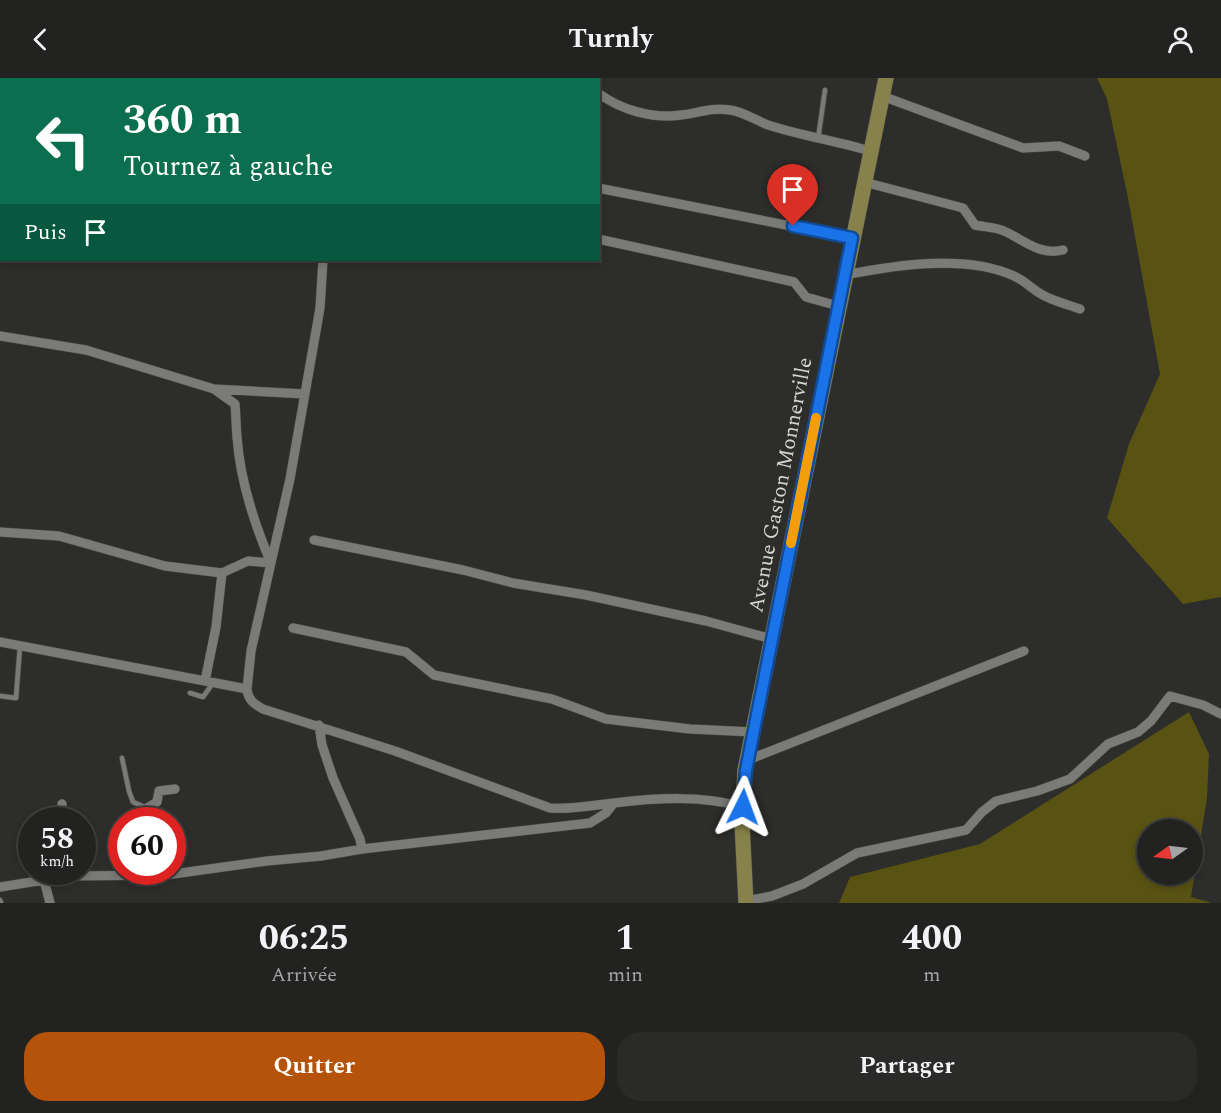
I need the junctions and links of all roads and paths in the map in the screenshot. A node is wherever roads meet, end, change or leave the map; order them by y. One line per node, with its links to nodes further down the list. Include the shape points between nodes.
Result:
1 (885, 78): 4 (main road, Avenue Gaston Monnerville)
2 (825, 90): 5 (lane)
3 (600, 94): 5 (street, via 632,111 662,116 718,108 734,110 767,125)
4 (882, 96): 6 (main road, Avenue Gaston Monnerville); 7 (street, via 1023,148 1059,146)
5 (818, 139): 6 (street)
6 (870, 151): 8 (main road, Avenue Gaston Monnerville)
7 (1085, 156)
8 (864, 182): 10 (main road, Avenue Gaston Monnerville); 12 (street, via 963,208 975,225 1001,230 1039,250)
9 (600, 188): 10 (street)
10 (852, 238): 14 (main road, Avenue Gaston Monnerville)
11 (600, 239): 15 (street, via 794,282 806,297)
12 (1063, 250)
13 (323, 261): 19 (street, via 320,308)
14 (845, 275): 15 (main road, Avenue Gaston Monnerville); 16 (street, via 933,263 982,266 1015,276 1042,296)
15 (838, 306): 25 (main road, Avenue Gaston Monnerville)
16 (1080, 309)
17 (0, 336): 18 (street, via 86,350)
18 (214, 388): 19 (street); 22 (street, via 235,404 244,484)
19 (305, 394): 22 (street)
20 (0, 532): 23 (street, via 59,537 165,566)
21 (314, 540): 25 (street, via 586,595)
22 (271, 563): 23 (street, via 248,561); 30 (street, via 251,651)
23 (222, 573): 29 (street)
24 (293, 628): 35 (street, via 405,652 434,675 552,699 606,719)
25 (772, 639): 35 (main road, Avenue Gaston Monnerville)
26 (0, 642): 27 (street)
27 (20, 646): 29 (street); 32 (lane, via 16,698)
28 (1024, 651): 37 (street)
29 (209, 682): 30 (street); 31 (lane, via 203,697)
30 (247, 689): 34 (street, via 253,704 262,709)
31 (190, 693)
32 (0, 696)
33 (1221, 714): 50 (street, via 1170,696 1151,722 1138,732 1107,744 1070,779 996,801 966,830 856,853 803,884)
34 (319, 725): 39 (street, via 538,805 567,809); 45 (street, via 327,762)
35 (753, 732): 37 (main road, Avenue Gaston Monnerville)
36 (122, 758): 42 (lane, via 134,802)
37 (748, 760): 44 (main road, Avenue Gaston Monnerville)
38 (175, 789): 43 (street, via 159,791 157,802)
39 (614, 803): 44 (street, via 702,799); 45 (street, via 590,823)
40 (62, 804): 41 (street)
41 (62, 807)
42 (145, 807)
43 (149, 807)
44 (743, 807): 50 (main road, Avenue Gaston Monnerville)
45 (362, 849): 46 (street)
46 (186, 871)
47 (18, 884): 49 (street)
48 (45, 885): 51 (street)
49 (0, 887)
50 (746, 902)
51 (50, 903)

